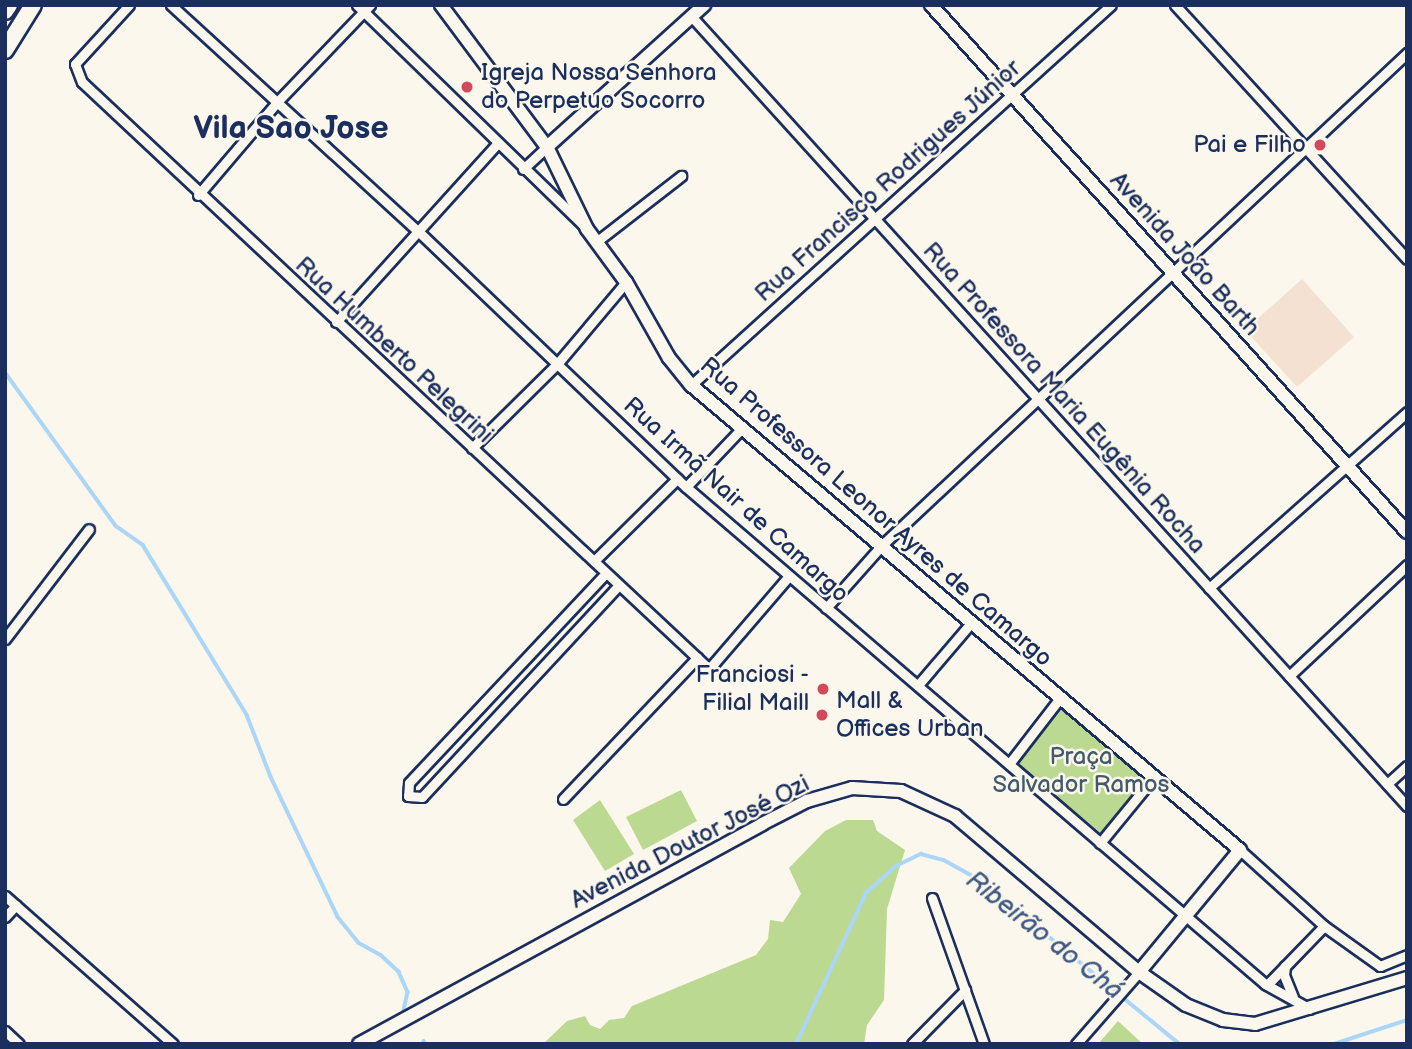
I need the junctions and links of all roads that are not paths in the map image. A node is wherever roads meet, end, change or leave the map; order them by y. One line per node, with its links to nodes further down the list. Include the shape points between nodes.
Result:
1 (9, 5): 11 (highway)
2 (33, 5): 13 (highway)
3 (129, 5): 22 (street, Rua Humberto Pelegrini, via 75,64 82,82)
4 (171, 5): 16 (street, Rua Irmã Nair de Camargo)
5 (441, 5): 18 (main road, Rua Professora Leonor Ayres de Camargo)
6 (704, 5): 12 (main road)
7 (931, 5): 15 (main road, Avenida João Barth)
8 (1111, 5): 15 (street, Rua Francisco Rodrigues Júnior)
9 (1175, 5): 19 (street)
10 (364, 7): 16 (street); 17 (street)
11 (5, 11)
12 (692, 17): 18 (main road); 23 (street, Rua Professora Maria Eugênia Rocha)
13 (5, 50)
14 (1407, 53): 19 (street)
15 (1011, 96): 23 (street, Rua Francisco Rodrigues Júnior); 28 (main road, Avenida João Barth)
16 (278, 101): 22 (street); 25 (street, Rua Irmã Nair de Camargo)
17 (496, 145): 20 (street); 25 (street)
18 (547, 147): 20 (street); 24 (main road, Rua Professora Leonor Ayres de Camargo)
19 (1306, 148): 27 (street); 28 (street)
20 (523, 169): 24 (street)
21 (681, 176): 26 (street)
22 (198, 195): 30 (street, Rua Humberto Pelegrini)
23 (875, 219): 32 (street, Rua Francisco Rodrigues Júnior); 33 (street, Rua Professora Maria Eugênia Rocha)
24 (587, 229): 26 (main road, Rua Professora Leonor Ayres de Camargo)
25 (419, 232): 30 (street); 31 (street, Rua Irmã Nair de Camargo)
26 (596, 242): 29 (main road, Rua Professora Leonor Ayres de Camargo)
27 (1407, 259)
28 (1174, 271): 33 (street); 37 (main road, Avenida João Barth)
29 (626, 282): 31 (street); 32 (main road, Rua Professora Leonor Ayres de Camargo, via 668,358)
30 (336, 322): 36 (street, Rua Humberto Pelegrini)
31 (557, 364): 36 (street); 38 (street, Rua Irmã Nair de Camargo)
32 (691, 385): 35 (main road, Rua Professora Leonor Ayres de Camargo)
33 (1038, 399): 42 (street); 48 (street, Rua Professora Maria Eugênia Rocha)
34 (1407, 412): 37 (street)
35 (742, 428): 39 (street); 42 (main road, Rua Professora Leonor Ayres de Camargo)
36 (472, 448): 43 (street, Rua Humberto Pelegrini)
37 (1347, 465): 41 (main road, Avenida João Barth); 48 (street)
38 (677, 479): 39 (street, Rua Irmã Nair de Camargo); 43 (street)
39 (686, 487): 46 (street, Rua Irmã Nair de Camargo)
40 (89, 530): 51 (street)
41 (1407, 531)
42 (882, 545): 49 (street); 50 (main road, Rua Professora Leonor Ayres de Camargo)
43 (594, 561): 45 (street, Rua Humberto Pelegrini)
44 (1407, 565): 55 (street)
45 (607, 573): 47 (street, Rua Humberto Pelegrini); 52 (street)
46 (788, 577): 49 (street, Rua Irmã Nair de Camargo); 53 (street, via 709,668)
47 (619, 585): 53 (street, Rua Humberto Pelegrini); 54 (street)
48 (1209, 588): 55 (street, Rua Professora Maria Eugênia Rocha)
49 (826, 608): 56 (street, Rua Irmã Nair de Camargo)
50 (971, 623): 56 (street); 57 (main road, Rua Professora Leonor Ayres de Camargo)
51 (5, 639)
52 (536, 649): 54 (street); 58 (street)
53 (697, 658): 64 (street)
54 (549, 660): 59 (street)
55 (1289, 676): 63 (street, Rua Professora Maria Eugênia Rocha)
56 (918, 685): 60 (street, Rua Irmã Nair de Camargo)
57 (1060, 698): 60 (street); 62 (main road, Rua Professora Leonor Ayres de Camargo)
58 (470, 719): 59 (street); 59 (street, via 408,783 408,796 422,797)
59 (482, 730)
60 (1009, 764): 66 (street, Rua Irmã Nair de Camargo)
61 (1407, 766): 63 (street)
62 (1154, 777): 66 (street); 67 (main road, Rua Professora Leonor Ayres de Camargo)
63 (1387, 784): 65 (street, Rua Professora Maria Eugênia Rocha)
64 (563, 799)
65 (1407, 806)
66 (1100, 843): 72 (street, Rua Irmã Nair de Camargo)
67 (1240, 850): 72 (main road); 73 (street, Rua Professora Leonor Ayres de Camargo)
68 (5, 896): 70 (street)
69 (932, 898): 79 (street)
70 (16, 905): 71 (street); 84 (street)
71 (5, 917)
72 (1186, 917): 76 (main road); 78 (street, Rua Irmã Nair de Camargo)
73 (1324, 926): 74 (street, Rua Professora Leonor Ayres de Camargo, via 1380,966); 75 (street)
74 (1407, 955)
75 (1285, 966): 78 (street); 80 (street)
76 (1139, 972): 81 (main road, Avenida Doutor José Ozi, via 1186,1005 1223,1020 1255,1024); 85 (main road, Avenida Doutor José Ozi, via 955,816 901,791 852,788 807,801 762,824); 88 (street)
77 (1407, 978): 81 (main road, Avenida Doutor José Ozi)
78 (1267, 985): 80 (street, Rua Irmã Nair de Camargo)
79 (965, 990): 86 (street); 87 (street)
80 (1295, 1000): 81 (street, Rua Irmã Nair de Camargo)
81 (1310, 1009)
82 (5, 1031): 83 (street)
83 (19, 1044)
84 (173, 1044)
85 (359, 1044)
86 (912, 1044)
87 (984, 1044)
88 (1076, 1044)

